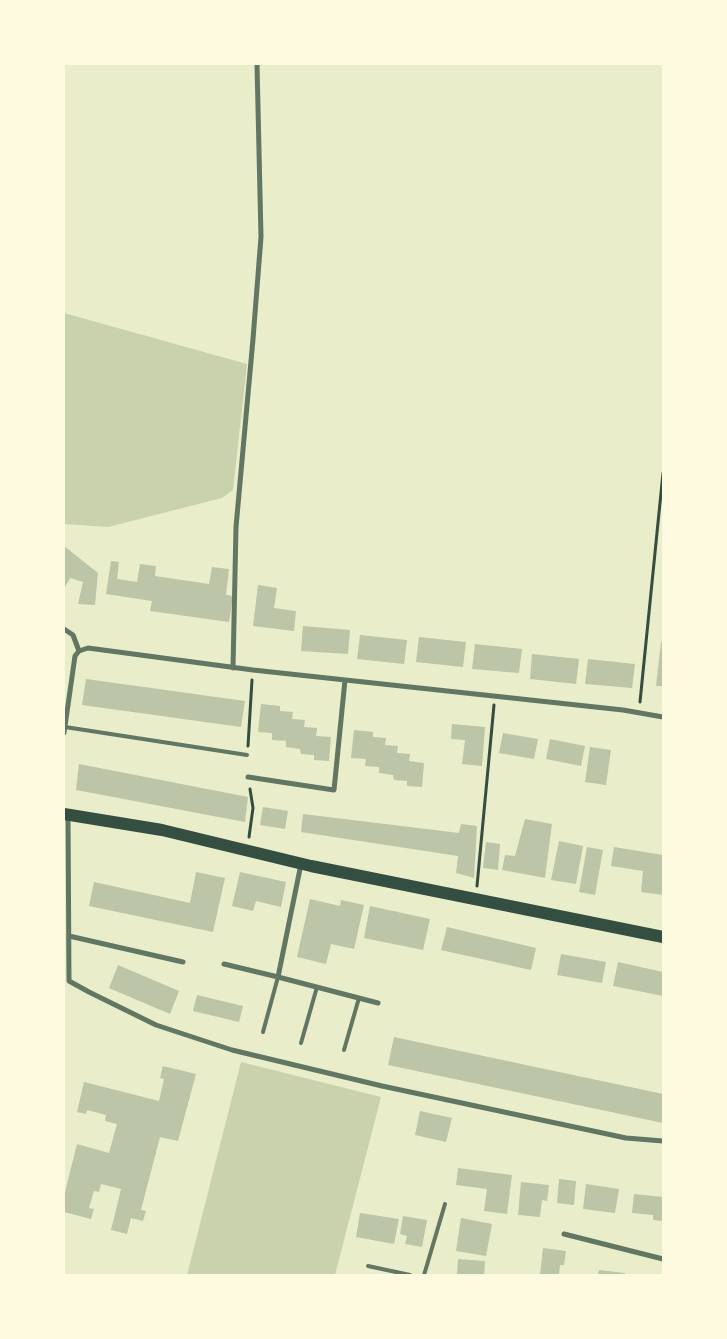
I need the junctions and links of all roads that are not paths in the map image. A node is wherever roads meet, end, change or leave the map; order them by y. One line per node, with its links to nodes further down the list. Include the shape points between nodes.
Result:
1 (257, 64): 4 (street, via 261,237 236,527)
2 (64, 629): 3 (street, via 73,635)
3 (79, 650): 4 (street, via 88,648); 7 (street)
4 (233, 668): 5 (street)
5 (344, 680): 6 (street); 9 (street, via 334,790)
6 (663, 717)
7 (64, 730): 8 (lane)
8 (248, 755)
9 (248, 777)
10 (66, 814): 11 (main road, via 162,830); 12 (street)
11 (301, 863): 13 (main road); 16 (street)
12 (69, 936): 14 (street); 23 (street, via 69,981 156,1025 232,1050 382,1086 626,1138)
13 (663, 937)
14 (183, 962)
15 (224, 964): 16 (street)
16 (278, 976): 17 (street); 20 (lane)
17 (317, 987): 18 (street); 21 (lane)
18 (359, 998): 19 (street); 22 (lane)
19 (378, 1003)
20 (263, 1032)
21 (301, 1043)
22 (344, 1050)
23 (663, 1141)
24 (445, 1204): 29 (lane)
25 (564, 1234): 26 (street)
26 (663, 1259)
27 (368, 1266): 28 (lane)
28 (410, 1275)
29 (424, 1275)

